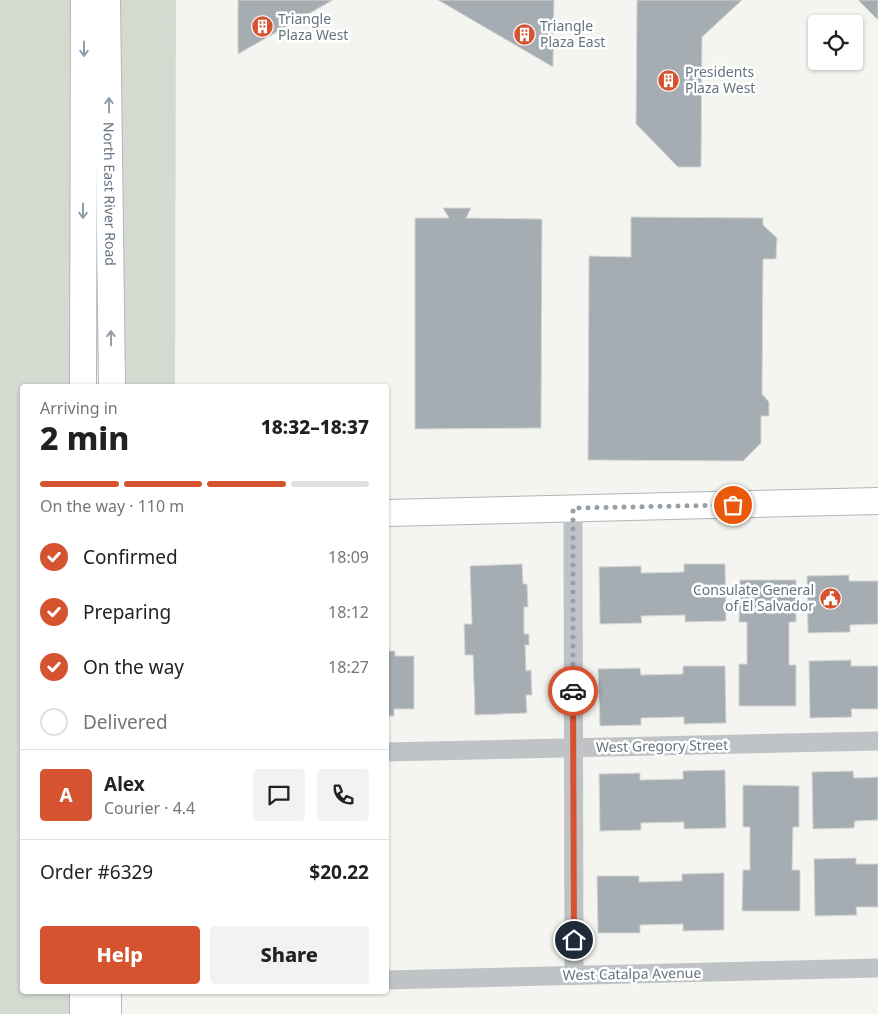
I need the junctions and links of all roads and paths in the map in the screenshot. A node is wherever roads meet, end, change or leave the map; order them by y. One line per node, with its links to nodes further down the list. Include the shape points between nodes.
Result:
1 (84, 0): 3 (main road, North East River Road, one-way to 3)
2 (107, 0): 4 (main road, North East River Road, one-way to 2)
3 (83, 384)
4 (112, 384)
5 (878, 501): 6 (main road)
6 (573, 508): 7 (main road); 9 (street)
7 (389, 513)
8 (878, 741): 9 (street, West Gregory Street)
9 (574, 748): 10 (street, West Gregory Street); 12 (street)
10 (389, 752)
11 (878, 968): 12 (street, West Catalpa Avenue)
12 (574, 976): 13 (street, West Catalpa Avenue)
13 (389, 980)
14 (83, 994): 16 (main road)
15 (108, 994): 17 (main road)
16 (83, 1014)
17 (108, 1014)

